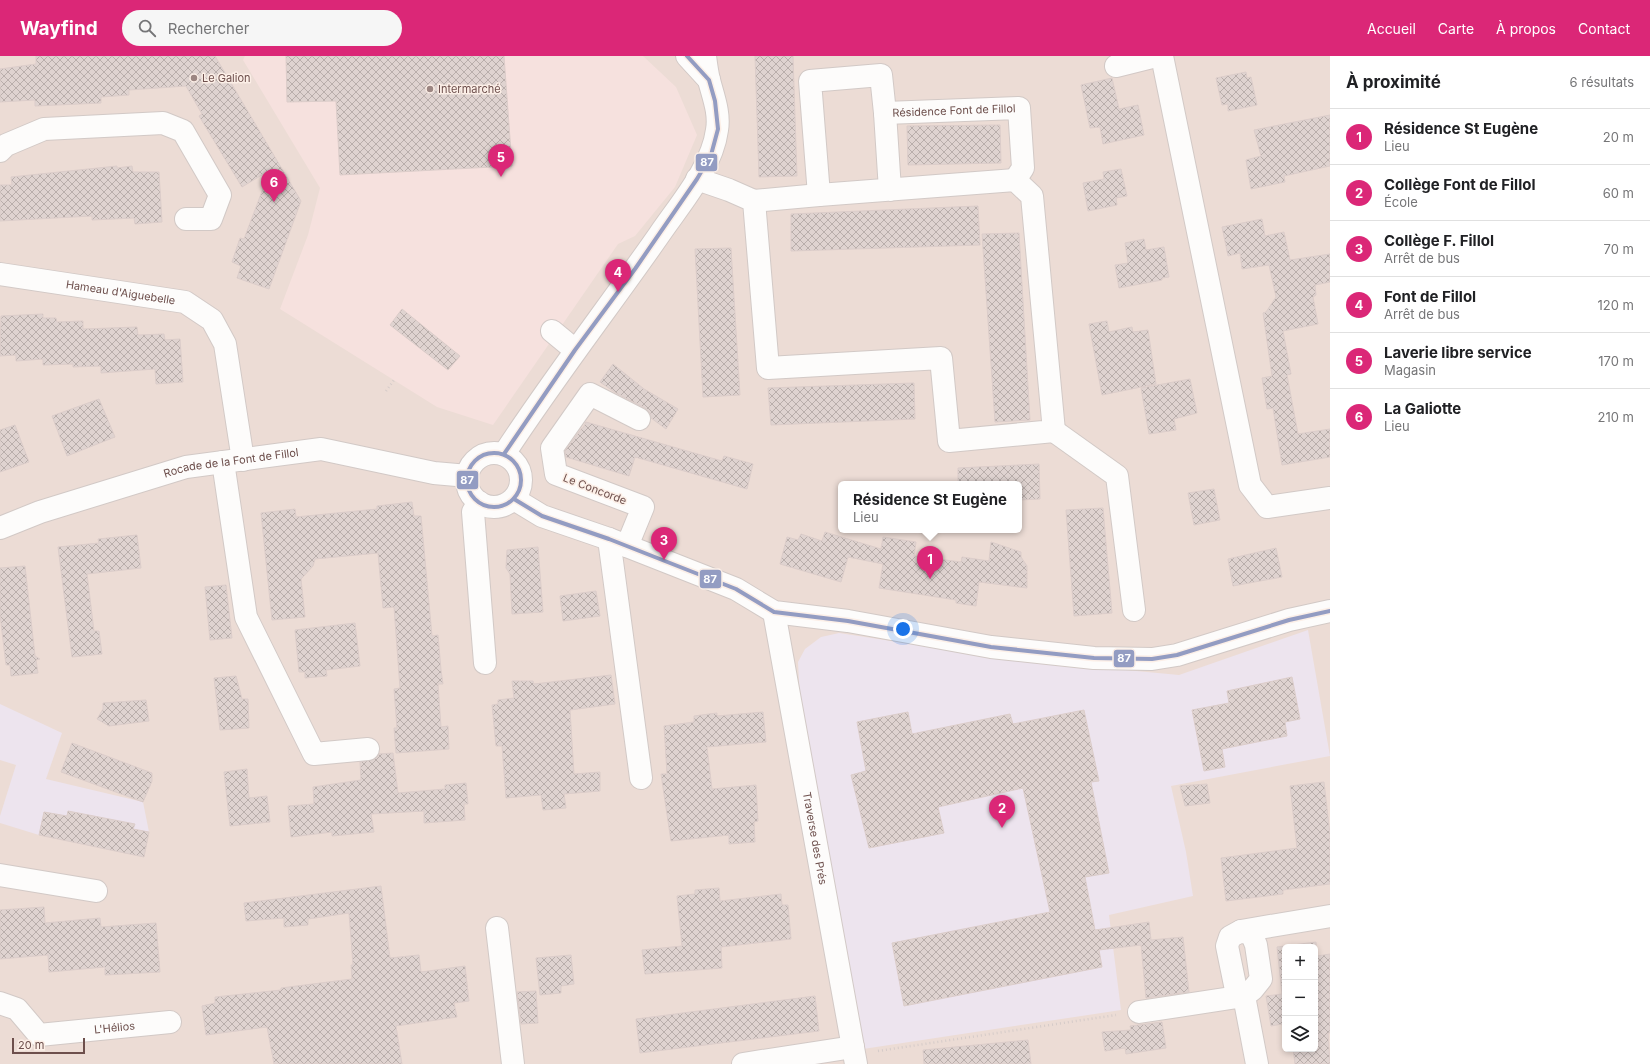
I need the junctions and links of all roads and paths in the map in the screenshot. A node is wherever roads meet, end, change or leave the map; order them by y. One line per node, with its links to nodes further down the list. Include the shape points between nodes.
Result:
1 (687, 56): 6 (street)
2 (705, 56): 6 (street)
3 (1156, 56): 5 (street)
4 (1162, 56): 25 (street, via 1250,485 1267,507)
5 (1116, 66)
6 (709, 80): 9 (street, via 715,101 718,129 711,155)
7 (885, 113): 10 (street, Résidence Font de Fillol, via 1019,108 1023,168); 11 (street); 12 (street, via 881,75 810,81)
8 (0, 151): 14 (street, via 6,145 44,129 163,123 183,132 220,195 211,219)
9 (697, 179): 13 (street); 17 (street)
10 (1015, 180): 11 (street); 21 (street, via 1032,196)
11 (890, 190): 12 (street)
12 (819, 195): 13 (street)
13 (754, 201): 21 (street, via 768,368 941,358 949,441)
14 (186, 219)
15 (0, 274): 23 (street, Hameau d'Aiguebelle, via 185,302 212,320 225,344)
16 (552, 330): 17 (street)
17 (575, 350): 22 (street)
18 (394, 380): 19 (path)
19 (386, 391)
20 (639, 419): 29 (street, Le Concorde, via 590,394 552,448 556,474 643,507)
21 (1054, 431): 30 (street, via 1117,476)
22 (504, 454): 24 (street, via 481,456 470,468); 26 (street, via 516,464 522,477 520,491)
23 (233, 461): 24 (street, Rocade de la Font de Fillol, via 321,449 434,473); 28 (street, Rocade de la Font de Fillol, via 179,469 34,514); 34 (street, Hameau d'Aiguebelle, via 246,617 314,754)
24 (468, 476): 27 (street, via 470,491)
25 (1330, 498)
26 (514, 499): 27 (street, via 495,507); 29 (street, via 542,516)
27 (479, 502): 33 (street, via 473,512)
28 (0, 528)
29 (618, 542): 32 (street, via 736,589); 35 (street)
30 (1134, 610)
31 (1330, 611): 32 (street, via 1289,620 1177,655 1152,659 1094,658 991,648 848,621)
32 (774, 612): 44 (street, Traverse des Prés)
33 (485, 663)
34 (368, 749)
35 (641, 778)
36 (0, 875): 37 (street)
37 (96, 892)
38 (1330, 916): 40 (street, via 1241,931 1252,935 1261,979 1253,990)
39 (496, 928): 45 (street)
40 (1244, 996): 42 (street); 47 (street)
41 (0, 1003): 43 (street, L'Hélios, via 17,1009 40,1035)
42 (1139, 1012): 44 (path)
43 (170, 1022)
44 (855, 1055): 46 (street)
45 (513, 1064)
46 (743, 1064)
47 (1257, 1064)

